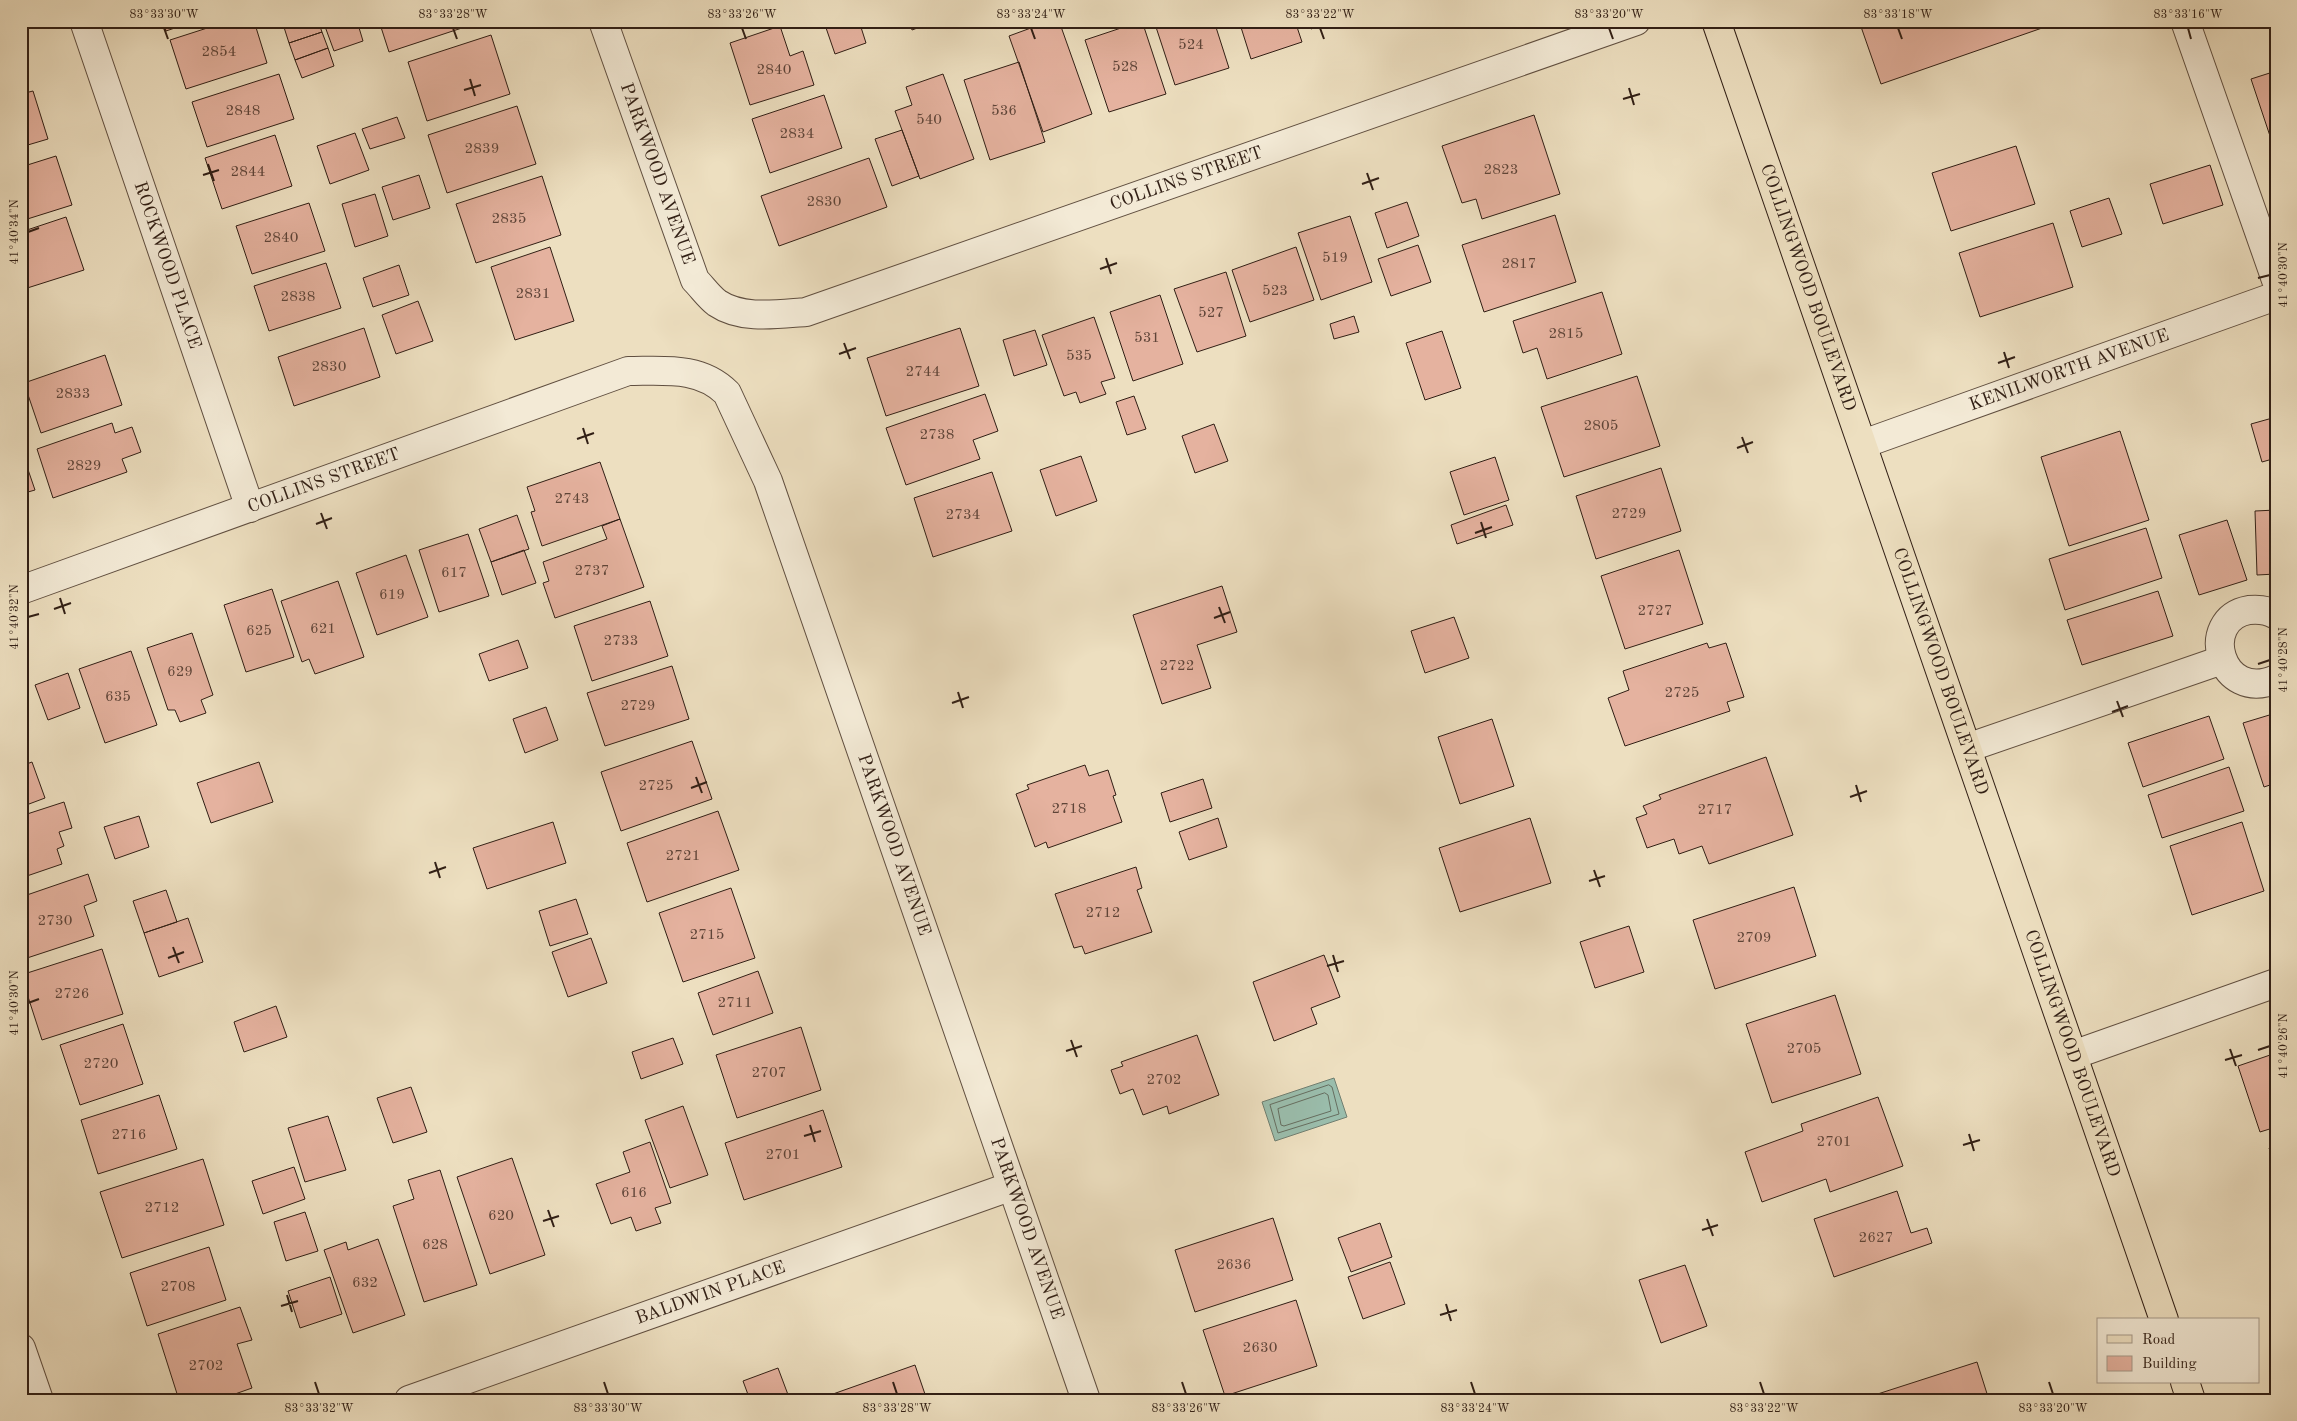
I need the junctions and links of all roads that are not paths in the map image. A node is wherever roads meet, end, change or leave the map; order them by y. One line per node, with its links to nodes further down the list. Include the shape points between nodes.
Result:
1 (84, 21): 11 (street, ROCKWOOD PLACE)
2 (603, 21): 8 (street, PARKWOOD AVENUE, via 695,280 718,303)
3 (1636, 21): 8 (street, COLLINS STREET, via 806,312 767,315)
4 (1716, 21): 10 (main road, COLLINGWOOD BOULEVARD)
5 (2185, 21): 6 (street)
6 (2276, 280)
7 (2276, 296): 10 (street, KENILWORTH AVENUE)
8 (734, 311)
9 (628, 371): 11 (street, COLLINS STREET); 19 (street, PARKWOOD AVENUE, via 697,374 716,382 727,393 768,481)
10 (1863, 444): 16 (main road, COLLINGWOOD BOULEVARD)
11 (250, 508): 12 (street, COLLINS STREET)
12 (21, 590)
13 (2276, 615): 14 (street, via 2257,609 2244,611 2230,621 2220,640)
14 (2222, 660): 15 (street, via 2231,673 2244,681 2262,684); 16 (street)
15 (2276, 679)
16 (1967, 748): 18 (main road, COLLINGWOOD BOULEVARD)
17 (2276, 983): 18 (street)
18 (2073, 1055): 20 (main road, COLLINGWOOD BOULEVARD)
19 (1012, 1186): 24 (street, BALDWIN PLACE); 25 (street, PARKWOOD AVENUE)
20 (2163, 1318)
21 (21, 1348): 23 (street)
22 (2186, 1384): 26 (main road)
23 (39, 1400)
24 (409, 1400)
25 (1086, 1400)
26 (2191, 1400)

